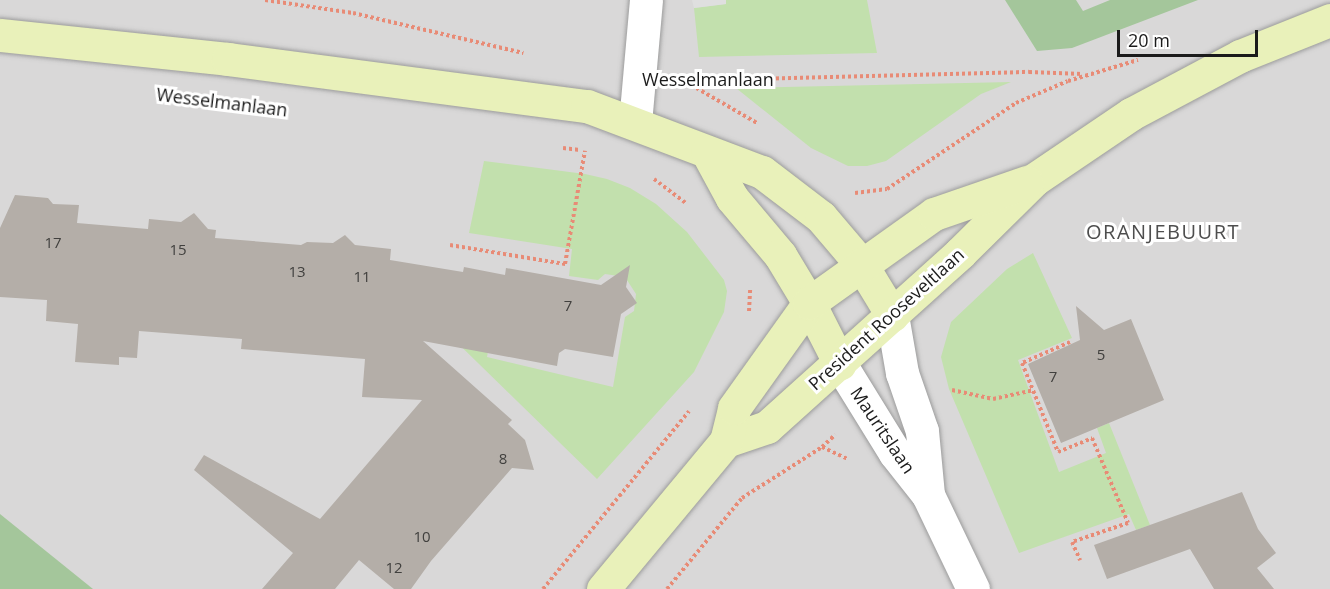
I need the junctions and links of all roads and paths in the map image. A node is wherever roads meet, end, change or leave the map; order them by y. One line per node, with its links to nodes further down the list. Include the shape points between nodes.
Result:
1 (265, 0): 5 (path, via 353,13)
2 (646, 0): 8 (street)
3 (1330, 20): 16 (street, President Rooseveltlaan, via 1240,56 1131,114)
4 (0, 35): 9 (street, via 228,59 576,105)
5 (526, 54)
6 (1144, 59): 7 (path)
7 (1087, 75): 8 (path, Wesselmanlaan, via 1029,72); 15 (path, via 1016,103)
8 (640, 80): 9 (street)
9 (635, 123): 12 (street)
10 (562, 148): 11 (path)
11 (585, 151): 13 (path); 18 (path, via 565,264)
12 (707, 152): 19 (street, via 762,172 821,217); 21 (street, via 732,198 780,255)
13 (594, 154)
14 (647, 176): 17 (path)
15 (907, 177)
16 (1035, 179): 19 (street, President Rooseveltlaan, via 934,214); 22 (street, President Rooseveltlaan)
17 (692, 208)
18 (450, 245)
19 (861, 264): 21 (street, President Rooseveltlaan); 22 (street)
20 (750, 282): 23 (path)
21 (809, 303): 25 (street); 29 (street, President Rooseveltlaan, via 734,408)
22 (892, 315): 25 (street, President Rooseveltlaan); 30 (street, Mauritslaan, via 902,374 922,431)
23 (747, 318)
24 (1070, 342): 27 (path, via 1022,363)
25 (840, 364): 29 (street, President Rooseveltlaan, via 767,427); 30 (street, Mauritslaan, via 895,453)
26 (943, 387): 27 (path, via 993,399)
27 (1034, 390): 31 (path, via 1058,452 1092,438 1128,523 1072,542)
28 (697, 402): 32 (path)
29 (726, 441): 33 (street, President Rooseveltlaan)
30 (928, 495): 34 (street, Mauritslaan)
31 (1080, 560)
32 (543, 589)
33 (603, 589)
34 (973, 589)

